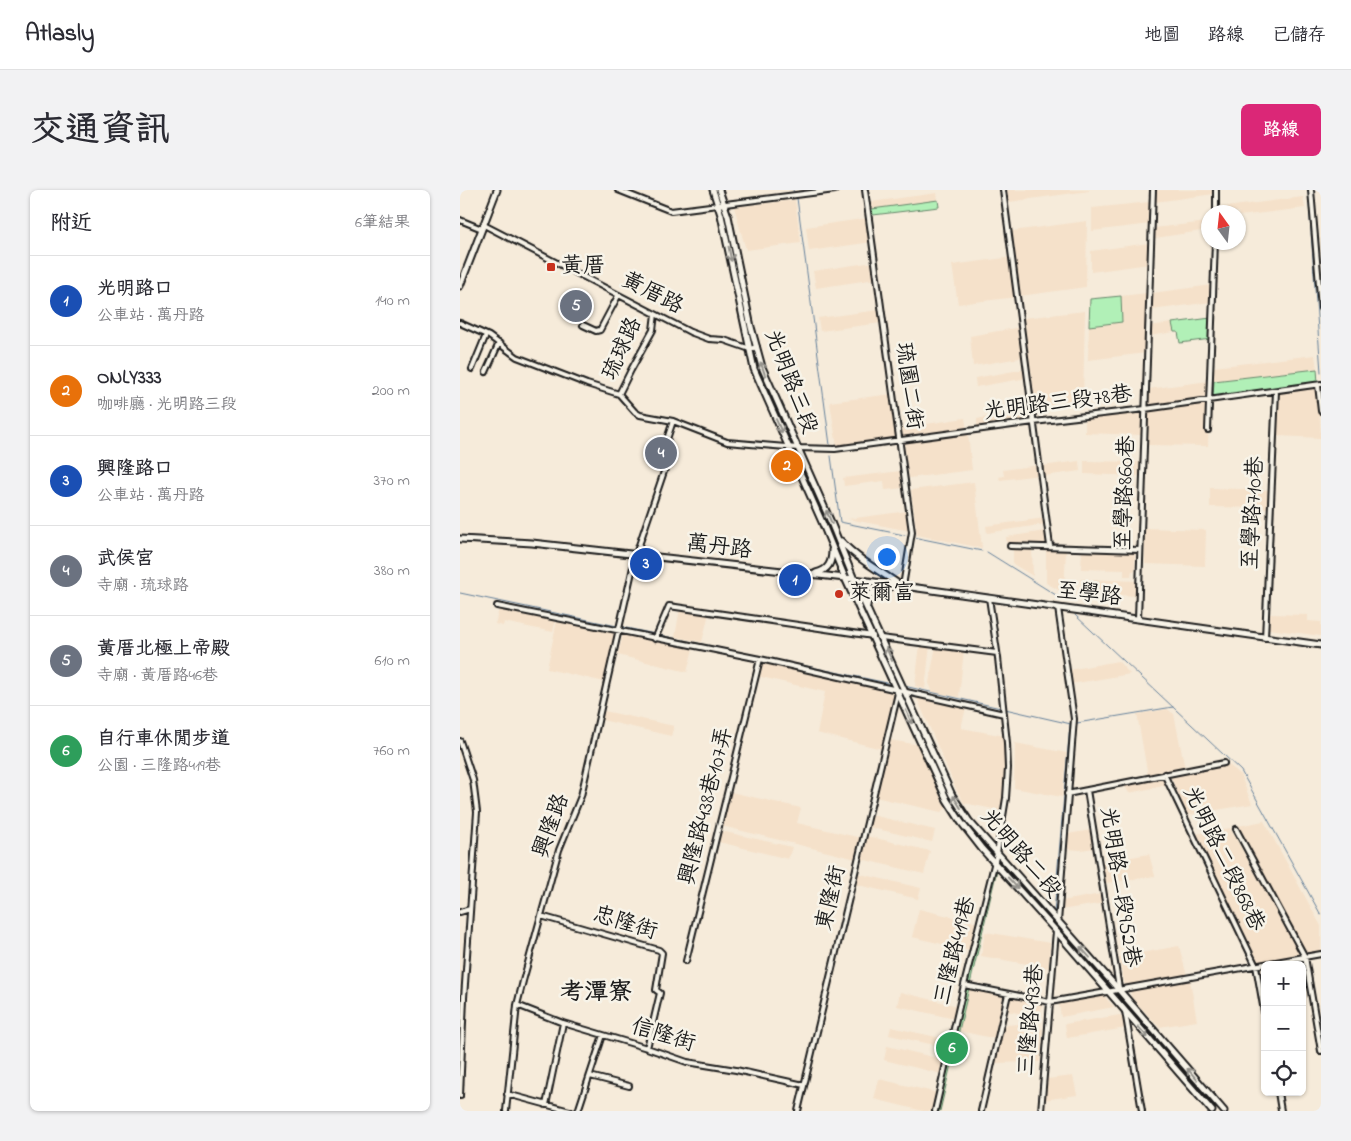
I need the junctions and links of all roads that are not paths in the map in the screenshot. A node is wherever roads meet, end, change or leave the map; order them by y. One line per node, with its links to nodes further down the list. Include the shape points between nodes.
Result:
1 (497, 190): 18 (street)
2 (618, 190): 12 (street, via 671,211)
3 (713, 190): 12 (street, 光明路三段)
4 (719, 190): 13 (street, 光明路三段)
5 (836, 190): 11 (street)
6 (865, 190): 41 (street, 琉園二街)
7 (1003, 190): 39 (street)
8 (1153, 190): 36 (street, 至學路860巷)
9 (1216, 190): 14 (street)
10 (1311, 190): 17 (street)
11 (801, 192): 13 (street)
12 (718, 205): 13 (street); 29 (street, 光明路三段, one-way to 29)
13 (725, 205): 28 (street, 光明路三段)
14 (1216, 205)
15 (460, 220): 18 (street, 黃厝路)
16 (1321, 220): 17 (street)
17 (1314, 221): 22 (street)
18 (483, 227): 20 (street); 21 (street, 黃厝路)
19 (1215, 250): 35 (street)
20 (460, 286)
21 (618, 296): 23 (street, 黃厝路); 25 (street, via 600,330)
22 (1321, 308)
23 (655, 314): 29 (street, 黃厝路, via 690,332); 34 (street, 琉球路, via 653,330)
24 (460, 324): 26 (street)
25 (583, 324)
26 (486, 335): 27 (street); 30 (street)
27 (499, 343): 31 (street); 34 (street, via 517,357)
28 (757, 347): 29 (street); 43 (street, 光明路三段, one-way to 28, via 766,378)
29 (750, 349): 42 (street, 光明路三段, one-way to 42, via 754,369)
30 (472, 369)
31 (486, 372)
32 (1320, 384): 33 (street, 光明路三段78巷); 37 (street)
33 (1276, 391): 35 (street, 光明路三段78巷); 64 (street, 至學路710巷)
34 (619, 394): 38 (street, 琉球路, via 640,415)
35 (1209, 400): 36 (street, 光明路三段78巷); 40 (street)
36 (1145, 409): 39 (street, 光明路三段78巷); 49 (street, 至學路860巷)
37 (1321, 411)
38 (673, 421): 42 (street, 琉球路, via 727,442); 50 (street, via 667,439 671,452)
39 (1034, 422): 41 (street, 光明路三段78巷); 48 (street)
40 (1208, 430)
41 (898, 441): 43 (street, 光明路三段78巷, via 835,449); 54 (street, 琉園二街, via 912,532)
42 (789, 448): 43 (street, 琉球路); 46 (street, 光明路三段)
43 (798, 448): 44 (street, 光明路三段, one-way to 43)
44 (837, 538): 53 (street, 光明路三段); 54 (street, via 849,550)
45 (460, 539): 50 (street, 萬丹路)
46 (830, 542): 51 (street, via 832,561 828,568); 52 (street, 光明路三段)
47 (1010, 546): 48 (street)
48 (1050, 546): 49 (street)
49 (1140, 550): 59 (street, 至學路860巷)
50 (636, 554): 51 (street, 萬丹路); 60 (street, 興隆路)
51 (811, 574): 52 (street, 萬丹路)
52 (845, 578): 53 (street, 萬丹路); 62 (street, 光明路二段)
53 (854, 578): 54 (street, 至學路); 58 (street, 光明路二段)
54 (903, 586): 55 (street, 至學路); 58 (street, via 877,588 868,598)
55 (989, 598): 57 (street, 至學路); 66 (street, 三隆路419巷)
56 (497, 606): 60 (street)
57 (1058, 608): 59 (street, 至學路); 74 (street, via 1074,719)
58 (868, 609): 63 (street, 光明路二段)
59 (1138, 618): 64 (street, 至學路)
60 (620, 629): 61 (street); 79 (street, 興隆路, via 581,796 559,850)
61 (657, 636): 62 (street, via 669,606); 67 (street)
62 (873, 636): 68 (street, 光明路二段)
63 (881, 638): 66 (street); 68 (street, 光明路二段, one-way to 63)
64 (1265, 638): 65 (street, 至學路)
65 (1321, 645)
66 (997, 654): 69 (street, 三隆路419巷)
67 (760, 660): 68 (street); 84 (street, 興隆路438巷107弄)
68 (901, 691): 69 (street); 76 (street, 光明路二段, one-way to 68, via 952,795); 76 (street, 光明路二段, one-way to 76, via 947,800 961,822); 99 (street, 東隆街)
69 (1004, 714): 76 (street, 三隆路419巷, via 1008,768)
70 (460, 741): 77 (street, via 472,780 477,812)
71 (1224, 762): 72 (street)
72 (1164, 774): 73 (street); 85 (street, 光明路二段868巷)
73 (1087, 790): 74 (street); 87 (street, 光明路二段952巷)
74 (1068, 794): 80 (street)
75 (1236, 829): 83 (street)
76 (996, 858): 80 (street, 光明路二段); 81 (street, 光明路二段, one-way to 81); 86 (street, 三隆路419巷)
77 (470, 909): 78 (street); 89 (street)
78 (460, 912)
79 (541, 916): 91 (street, 興隆路); 96 (street, 忠隆街, via 662,953 656,990 660,993)
80 (1058, 922): 87 (street, 光明路二段, one-way to 80)
81 (1056, 931): 87 (street, 光明路二段); 90 (street, 三隆路493巷)
82 (1321, 954): 83 (street)
83 (1305, 957): 85 (street); 97 (street)
84 (686, 961)
85 (1256, 966): 87 (street); 92 (street, 光明路二段868巷)
86 (964, 985): 88 (street); 109 (street, 三隆路419巷)
87 (1114, 990): 90 (street); 93 (street, 光明路二段); 114 (street, 光明路二段, one-way to 87)
88 (1008, 994): 90 (street); 110 (street)
89 (462, 999): 102 (street)
90 (1049, 1002): 111 (street, 三隆路493巷)
91 (517, 1005): 94 (street, 信隆街); 101 (street, 興隆路)
92 (1263, 1006)
93 (1125, 1011): 112 (street); 113 (street, 光明路二段, one-way to 113)
94 (562, 1023): 95 (street, 信隆街); 104 (street)
95 (603, 1035): 96 (street, 信隆街); 98 (street)
96 (647, 1048): 99 (street, 信隆街, via 687,1062)
97 (1321, 1051)
98 (590, 1076): 100 (street); 107 (street)
99 (804, 1085): 108 (street, 東隆街)
100 (629, 1086)
101 (507, 1094): 104 (street); 105 (street, 興隆路)
102 (460, 1096)
103 (1279, 1096): 115 (street)
104 (546, 1105): 106 (street)
105 (506, 1111)
106 (570, 1111)
107 (578, 1111)
108 (798, 1111)
109 (935, 1111)
110 (981, 1111)
111 (1041, 1111)
112 (1142, 1111)
113 (1212, 1111)
114 (1224, 1111)
115 (1281, 1111)

